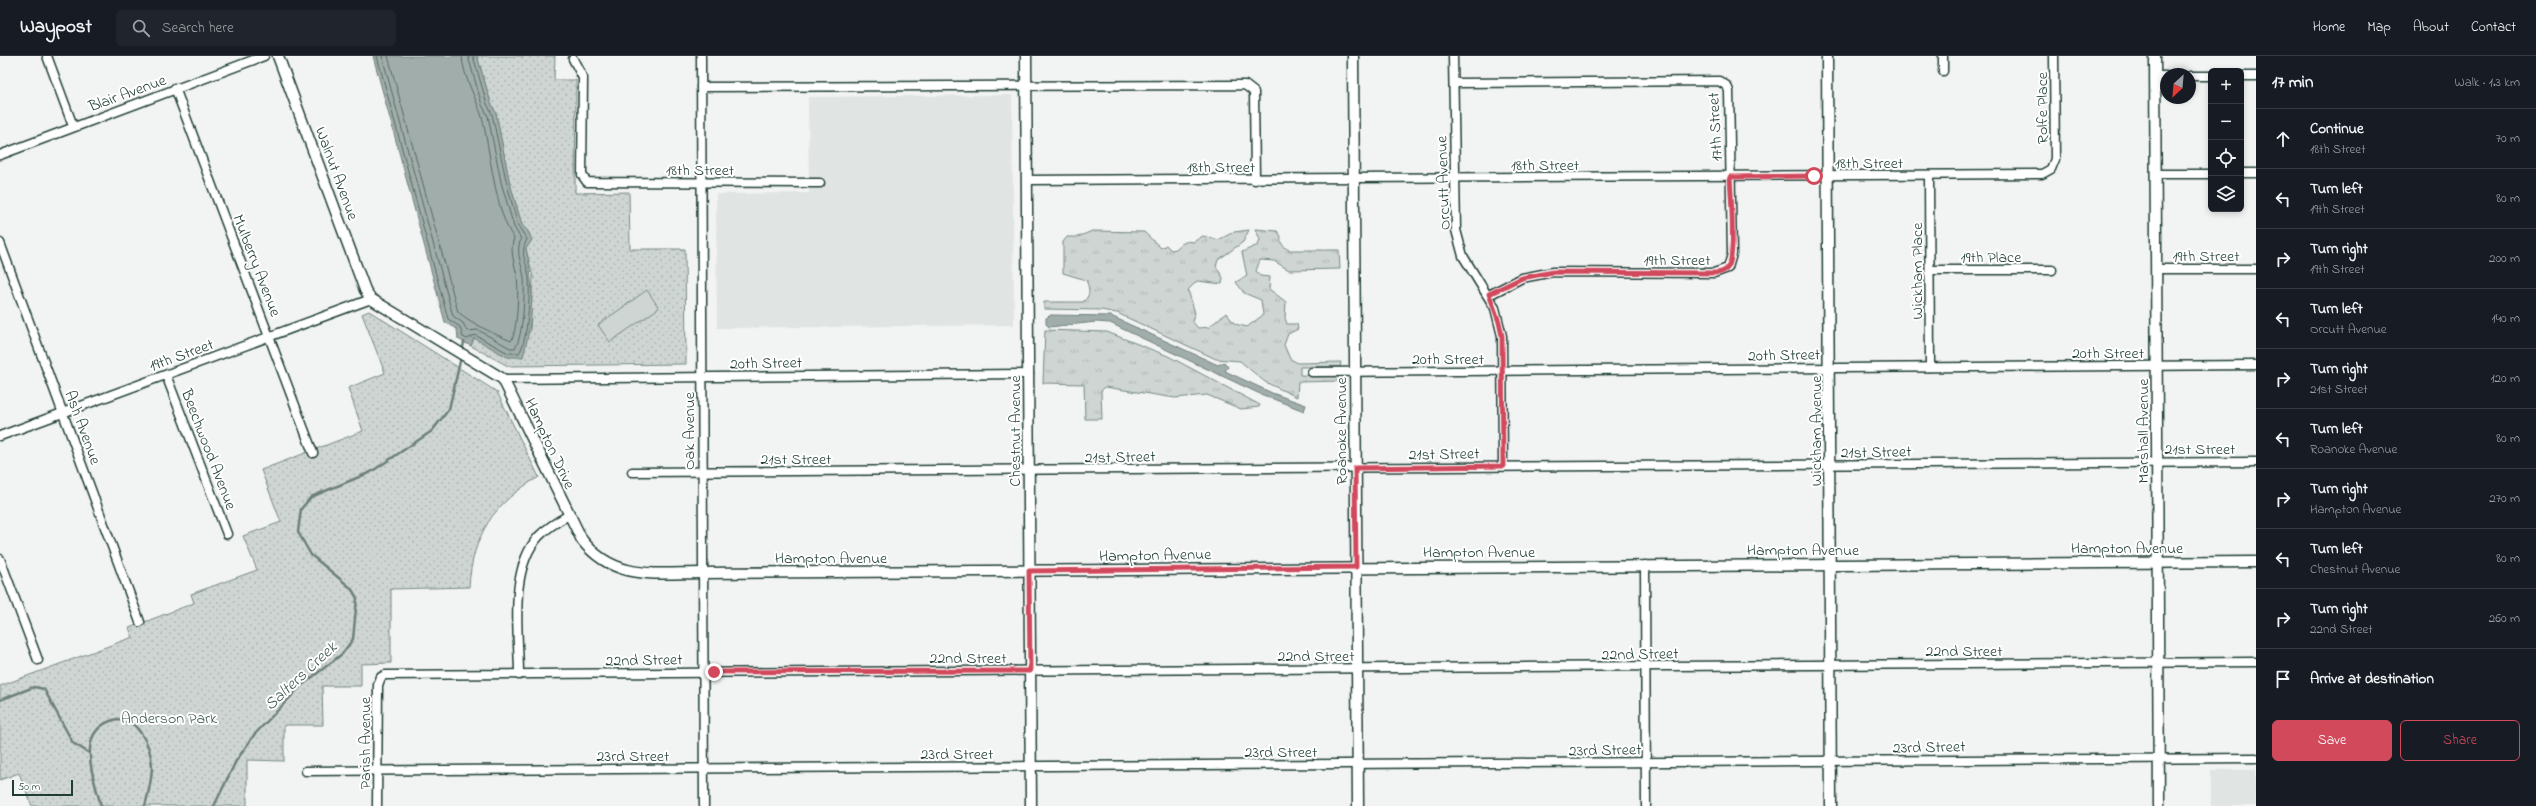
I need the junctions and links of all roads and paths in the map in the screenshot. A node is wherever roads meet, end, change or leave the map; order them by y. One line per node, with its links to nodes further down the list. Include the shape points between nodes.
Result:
1 (47, 56): 24 (street)
2 (264, 56): 23 (street, Blair Avenue)
3 (278, 56): 46 (street, Walnut Avenue, via 365,290)
4 (701, 56): 22 (street, Oak Avenue)
5 (1026, 56): 21 (street, Chestnut Avenue)
6 (1353, 56): 35 (street, Roanoke Avenue)
7 (1453, 56): 20 (street, Orcutt Avenue)
8 (1827, 56): 31 (street, Wickham Avenue)
9 (1943, 56): 13 (street)
10 (2054, 56): 26 (street, Rolfe Place)
11 (2155, 56): 14 (street, Marshall Avenue)
12 (572, 59): 38 (street, 18th Street, via 583,78 582,175 587,182)
13 (1943, 71)
14 (2155, 76): 15 (street); 28 (street, Marshall Avenue)
15 (2160, 76)
16 (2196, 76): 17 (street)
17 (2208, 76)
18 (2244, 76): 19 (street)
19 (2256, 76)
20 (1454, 83): 33 (street, 17th Street, via 1719,81 1729,91); 34 (street, Orcutt Avenue)
21 (1026, 86): 22 (street); 36 (street, Chestnut Avenue); 37 (street, via 1252,85)
22 (701, 87): 38 (street, Oak Avenue)
23 (175, 88): 24 (street, Blair Avenue); 47 (street, Mulberry Avenue)
24 (73, 126): 25 (street, Blair Avenue)
25 (0, 155)
26 (2055, 161): 32 (street, 18th Street, via 2051,169 2042,174)
27 (2256, 173): 30 (street)
28 (2156, 174): 29 (street); 41 (street, Marshall Avenue)
29 (2208, 174)
30 (2244, 174)
31 (1828, 176): 32 (street, 18th Street); 33 (street, 18th Street); 51 (street, Wickham Avenue)
32 (1930, 176): 43 (street, Wickham Place)
33 (1730, 177): 34 (street, 18th Street); 45 (street, 19th Street, via 1732,254 1728,268 1723,271 1553,272 1522,278)
34 (1454, 178): 35 (street, 18th Street); 45 (street, Orcutt Avenue, via 1454,218 1459,244 1470,269)
35 (1354, 179): 37 (street, 18th Street); 53 (street, Roanoke Avenue)
36 (1027, 180): 37 (street, 18th Street); 56 (street, Chestnut Avenue)
37 (1255, 180)
38 (701, 183): 39 (street, 18th Street); 57 (street, Oak Avenue)
39 (820, 183)
40 (0, 243): 59 (street, Ash Avenue)
41 (2156, 269): 42 (street, 19th Street); 49 (street, Marshall Avenue)
42 (2256, 269)
43 (1930, 270): 44 (street, 19th Place); 50 (street, Wickham Place)
44 (2052, 270)
45 (1489, 294): 54 (street, Orcutt Avenue, via 1502,336)
46 (371, 299): 47 (street, 19th Street); 58 (street)
47 (269, 336): 55 (street, 19th Street); 61 (street, Mulberry Avenue)
48 (2256, 365): 49 (street, 20th Street)
49 (2156, 366): 50 (street, 20th Street); 62 (street, Marshall Avenue)
50 (1930, 367): 51 (street, 20th Street)
51 (1829, 368): 54 (street, 20th Street); 64 (street, Wickham Avenue)
52 (1312, 372): 53 (street, 20th Street)
53 (1354, 372): 54 (street, 20th Street); 66 (street, Roanoke Avenue)
54 (1502, 372): 65 (street, Orcutt Avenue)
55 (166, 374): 59 (street, 19th Street); 71 (street, Beechwood Avenue)
56 (1029, 374): 57 (street, 20th Street); 67 (street, Chestnut Avenue)
57 (702, 377): 58 (street, 20th Street); 69 (street, Oak Avenue)
58 (503, 379): 70 (street, Hampton Drive)
59 (63, 413): 60 (street, 19th Street); 80 (street, Ash Avenue)
60 (0, 436)
61 (313, 452)
62 (2157, 462): 63 (street, 21st Street); 64 (street, 21st Street); 73 (street, Marshall Avenue)
63 (2256, 462)
64 (1830, 465): 65 (street, 21st Street); 75 (street, Wickham Avenue)
65 (1503, 466): 66 (street, 21st Street)
66 (1355, 468): 67 (street, 21st Street); 77 (street, Roanoke Avenue)
67 (1029, 470): 69 (street, 21st Street); 78 (street, Chestnut Avenue)
68 (632, 472): 69 (street, 21st Street)
69 (702, 473): 79 (street, Oak Avenue)
70 (569, 515): 79 (street, Hampton Drive, via 588,547 614,566 639,573); 89 (street, via 539,537 522,566 518,585)
71 (227, 534)
72 (0, 559): 81 (street)
73 (2157, 562): 74 (street, Hampton Avenue); 75 (street, Hampton Avenue); 83 (street, Marshall Avenue)
74 (2256, 562)
75 (1830, 564): 76 (street, Hampton Avenue); 84 (street, Wickham Avenue)
76 (1645, 565): 77 (street, Hampton Avenue); 85 (street)
77 (1356, 567): 78 (street, Hampton Avenue); 86 (street, Roanoke Avenue)
78 (1029, 571): 79 (street, Hampton Avenue); 87 (street, Chestnut Avenue)
79 (702, 573): 88 (street, Oak Avenue)
80 (140, 622)
81 (38, 660)
82 (2256, 662): 83 (street, 22nd Street)
83 (2158, 663): 84 (street, 22nd Street); 92 (street, Marshall Avenue)
84 (1831, 664): 85 (street, 22nd Street); 93 (street, Wickham Avenue)
85 (1645, 667): 86 (street, 22nd Street); 94 (street)
86 (1357, 668): 87 (street, 22nd Street); 95 (street, Roanoke Avenue)
87 (1030, 671): 88 (street, 22nd Street); 96 (street, Chestnut Avenue)
88 (703, 672): 89 (street, 22nd Street); 97 (street, Oak Avenue)
89 (519, 674): 90 (street, 22nd Street, via 385,675)
90 (379, 680): 99 (street, Parish Avenue)
91 (2256, 758): 92 (street, 23rd Street)
92 (2159, 759): 93 (street, 23rd Street); 106 (street, Marshall Avenue)
93 (1831, 761): 94 (street, 23rd Street); 105 (street, Wickham Avenue)
94 (1645, 763): 95 (street, 23rd Street); 104 (street)
95 (1357, 766): 96 (street, 23rd Street); 103 (street, Roanoke Avenue)
96 (1031, 767): 97 (street, 23rd Street); 102 (street, Chestnut Avenue)
97 (704, 769): 99 (street, 23rd Street); 101 (street, Oak Avenue)
98 (306, 771): 99 (street, 23rd Street)
99 (377, 771): 100 (street, Parish Avenue)
100 (377, 806)
101 (704, 806)
102 (1032, 806)
103 (1358, 806)
104 (1646, 806)
105 (1831, 806)
106 (2159, 806)

